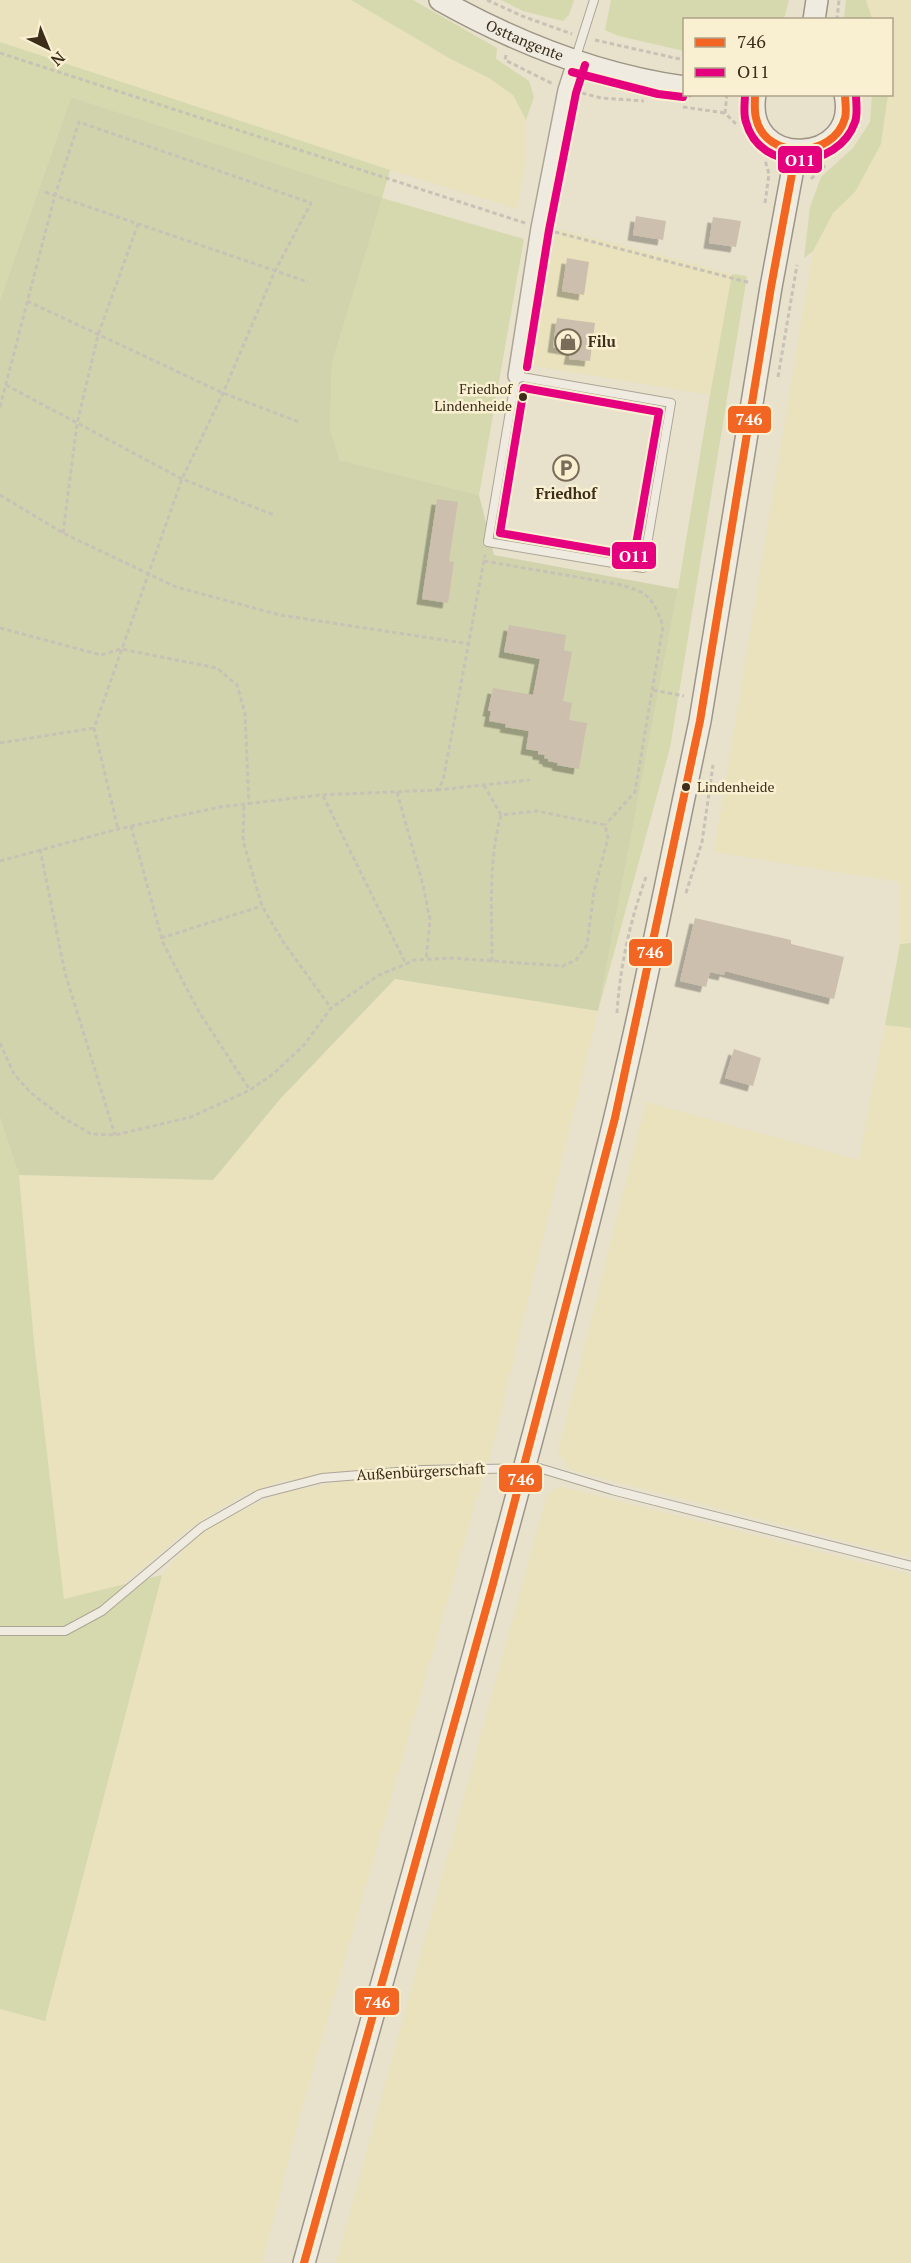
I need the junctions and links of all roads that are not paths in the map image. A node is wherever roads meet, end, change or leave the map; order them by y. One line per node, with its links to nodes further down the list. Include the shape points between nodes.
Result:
1 (440, 0): 5 (main road, Osttangente)
2 (594, 0): 5 (lane)
3 (817, 0): 4 (main road)
4 (814, 18)
5 (574, 62): 8 (main road, Osttangente, via 662,84); 10 (street, via 539,228)
6 (750, 96): 9 (main road, via 759,127 768,139)
7 (845, 96): 9 (main road, via 845,118 838,132 826,144)
8 (683, 97)
9 (796, 152): 11 (main road, via 688,787 602,1172)
10 (516, 376): 10 (lane, via 488,542 642,568 671,403)
11 (523, 1467): 12 (lane, Außenbürgerschaft); 13 (lane, Außenbürgerschaft, via 322,1478 260,1494 202,1527 102,1611 65,1631); 14 (main road)
12 (911, 1566)
13 (0, 1631)
14 (304, 2263)

